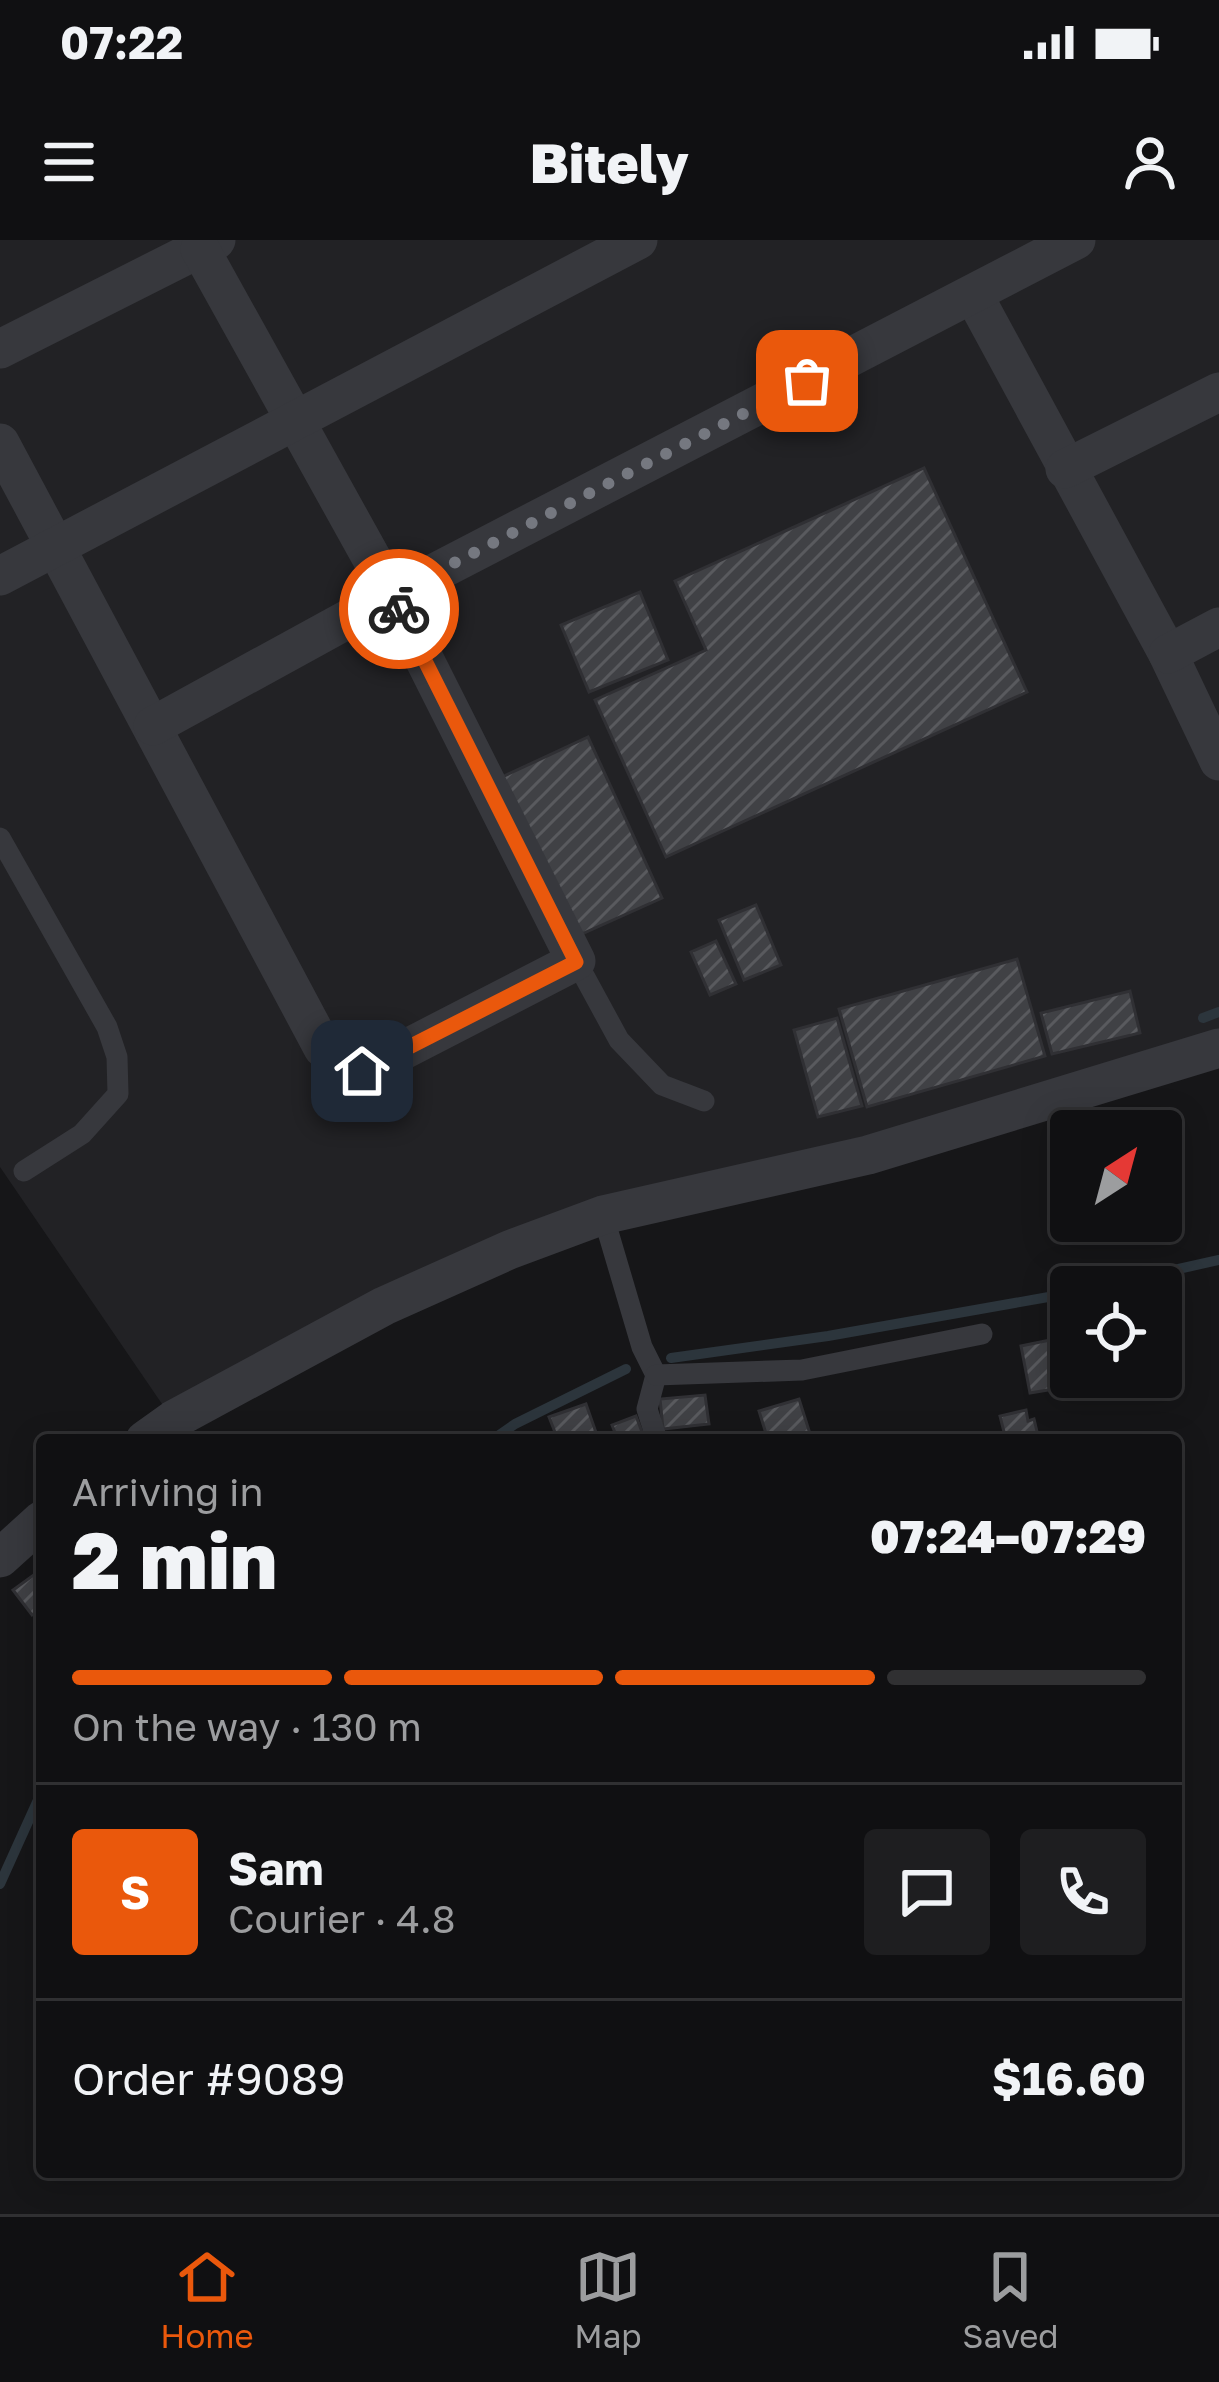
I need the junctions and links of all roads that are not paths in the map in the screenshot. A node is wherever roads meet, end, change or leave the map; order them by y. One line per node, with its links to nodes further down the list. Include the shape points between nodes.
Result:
1 (638, 240): 7 (street)
2 (1076, 240): 4 (street)
3 (208, 244): 5 (street); 7 (street)
4 (974, 296): 9 (street); 12 (street)
5 (0, 349)
6 (1219, 392): 9 (street)
7 (298, 420): 10 (street); 12 (street)
8 (0, 443): 10 (street)
9 (1064, 469): 14 (street)
10 (56, 545): 11 (street); 15 (street)
11 (0, 576)
12 (392, 595): 15 (street); 18 (street)
13 (1219, 628): 14 (street)
14 (1168, 654): 16 (street)
15 (153, 727): 18 (street, via 323,1048 340,1061 362,1071)
16 (1219, 760)
17 (0, 838): 21 (lane, via 117,1057 118,1094 82,1134)
18 (576, 962): 20 (lane, via 619,1040 662,1085)
19 (1219, 1048): 22 (street, via 868,1155)
20 (704, 1101)
21 (24, 1171)
22 (603, 1215): 24 (lane); 25 (street, via 384,1306)
23 (982, 1334): 24 (lane, via 802,1370)
24 (656, 1376): 26 (lane, via 647,1409)
25 (153, 1434)
26 (655, 1434)
27 (36, 1525): 28 (street)
28 (0, 1558)

